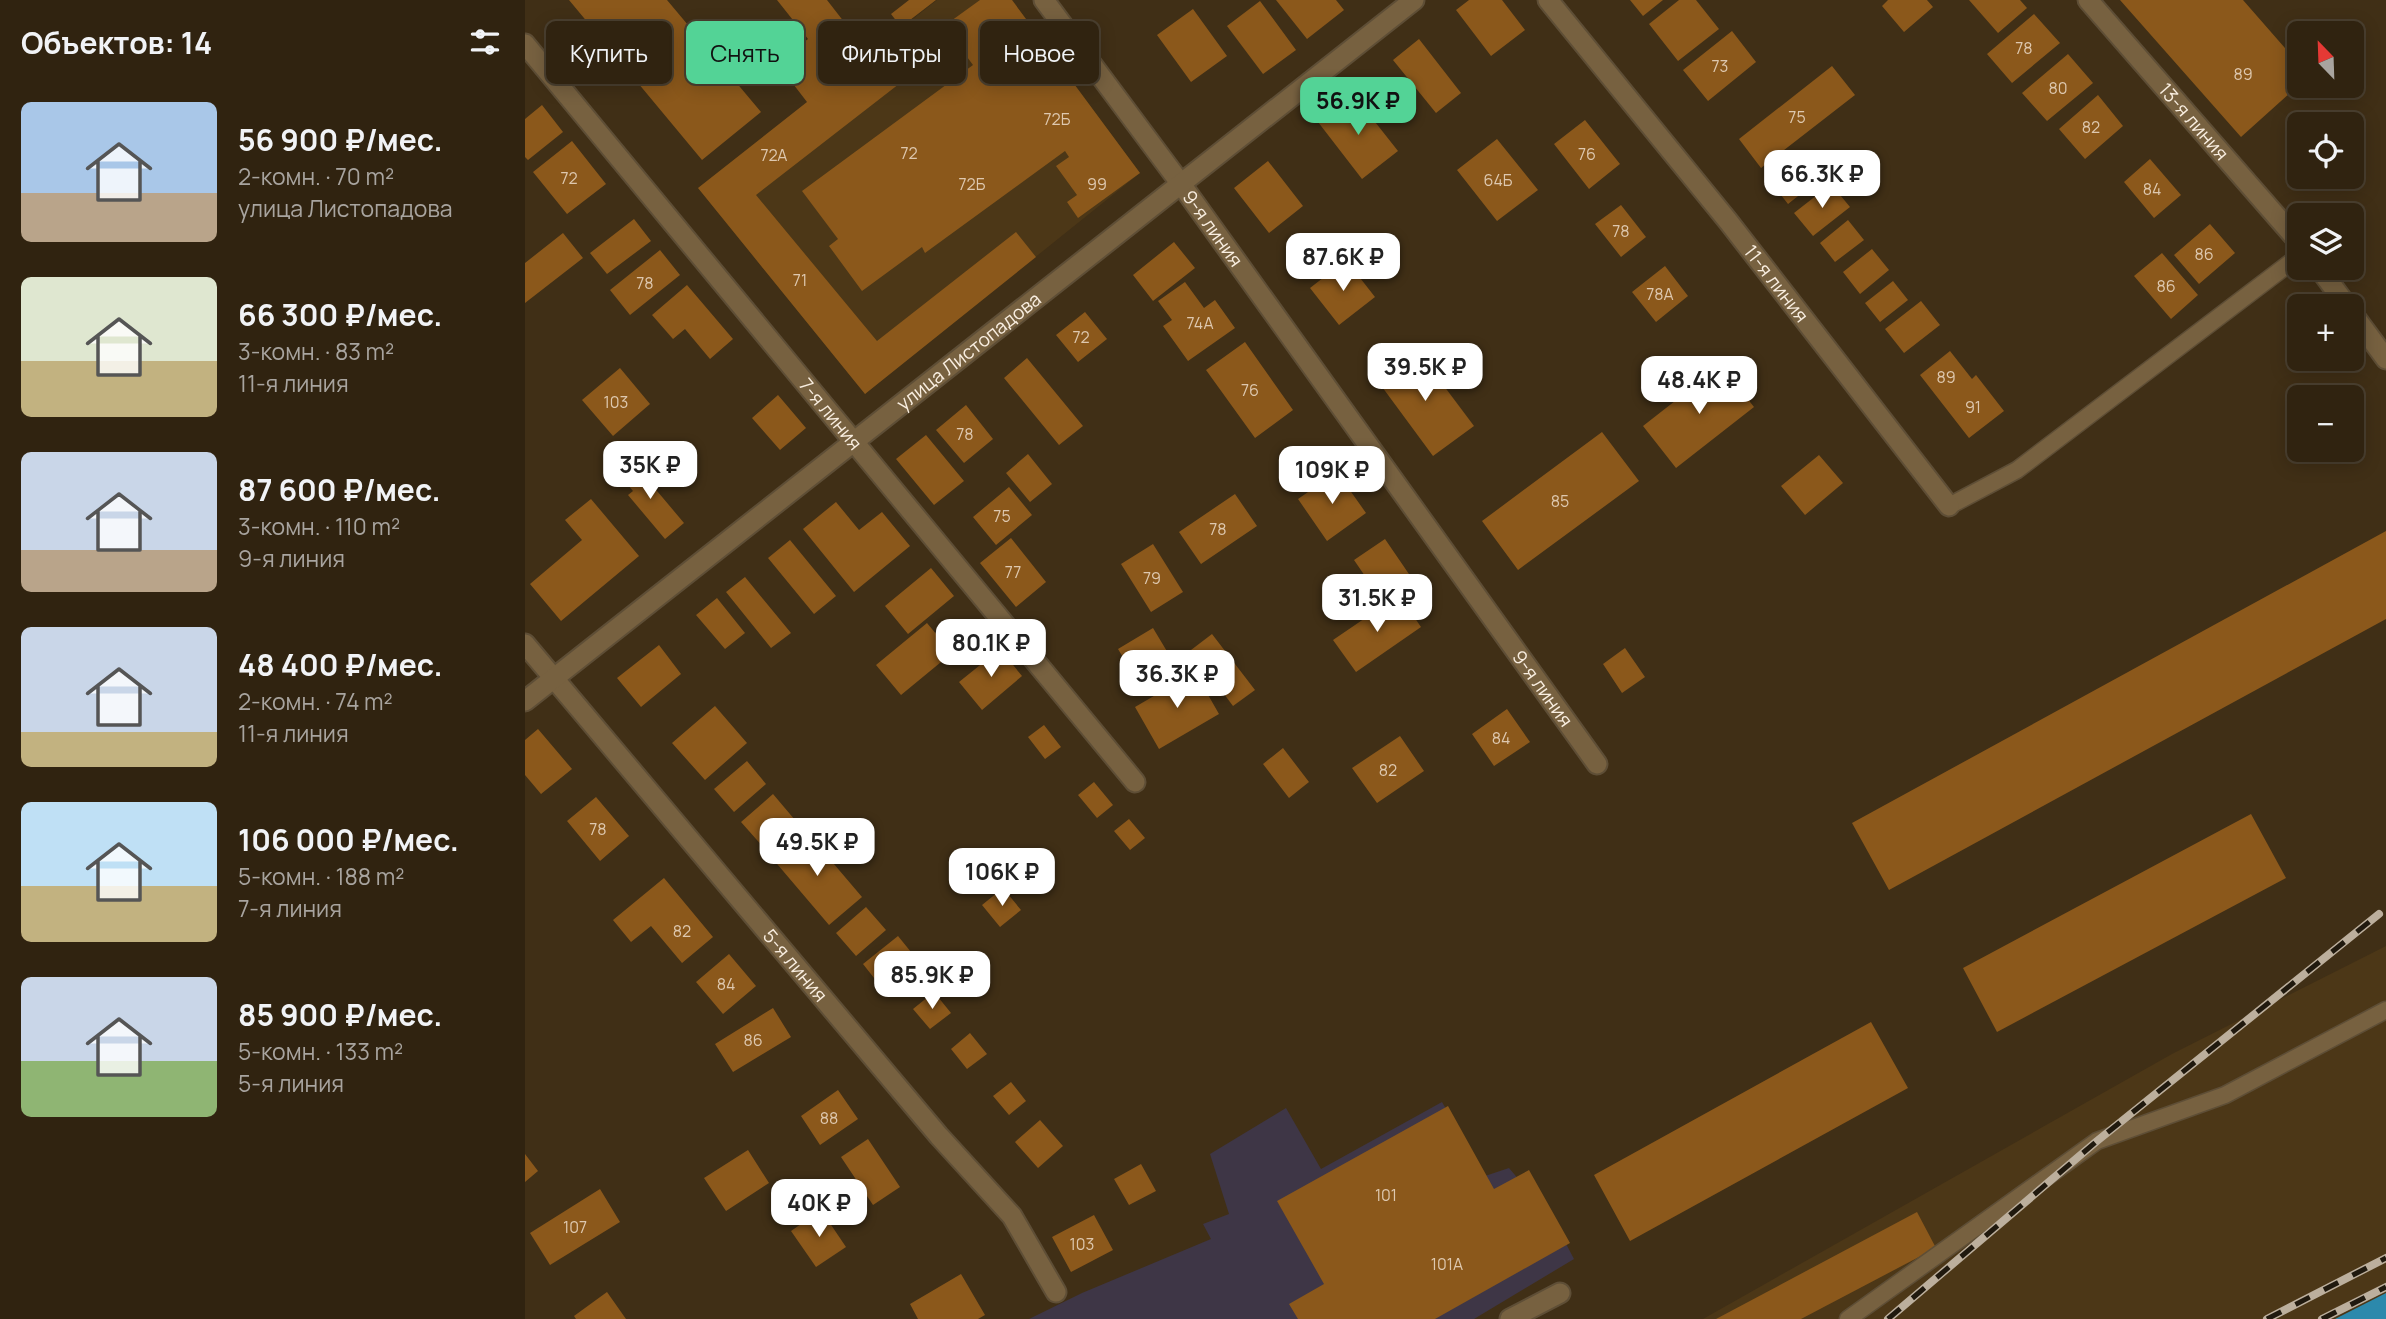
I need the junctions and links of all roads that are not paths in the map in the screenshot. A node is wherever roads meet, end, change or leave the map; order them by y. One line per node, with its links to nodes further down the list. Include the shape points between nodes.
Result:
1 (1044, 0): 6 (street, 9-я линия)
2 (1415, 0): 6 (street, улица Листопадова)
3 (1548, 0): 12 (street, 11-я линия, via 1728,221)
4 (2088, 0): 7 (street, 13-я линия)
5 (525, 44): 11 (street, 7-я линия)
6 (1181, 184): 11 (street, улица Листопадова); 16 (street, 9-я линия)
7 (2287, 228)
8 (2287, 265): 12 (lane, via 2017,470)
9 (2364, 329): 10 (street)
10 (2386, 359)
11 (855, 442): 14 (street, улица Листопадова); 17 (street, 7-я линия)
12 (1949, 506)
13 (525, 644): 14 (street, 5-я линия)
14 (554, 678): 15 (street, улица Листопадова); 19 (street, 5-я линия, via 939,1136 1012,1216)
15 (525, 701)
16 (1597, 764)
17 (1135, 782)
18 (2386, 1010): 22 (lane, via 2225,1095 2097,1141)
19 (1056, 1292)
20 (1560, 1293): 21 (street)
21 (1510, 1319)
22 (1848, 1319)

